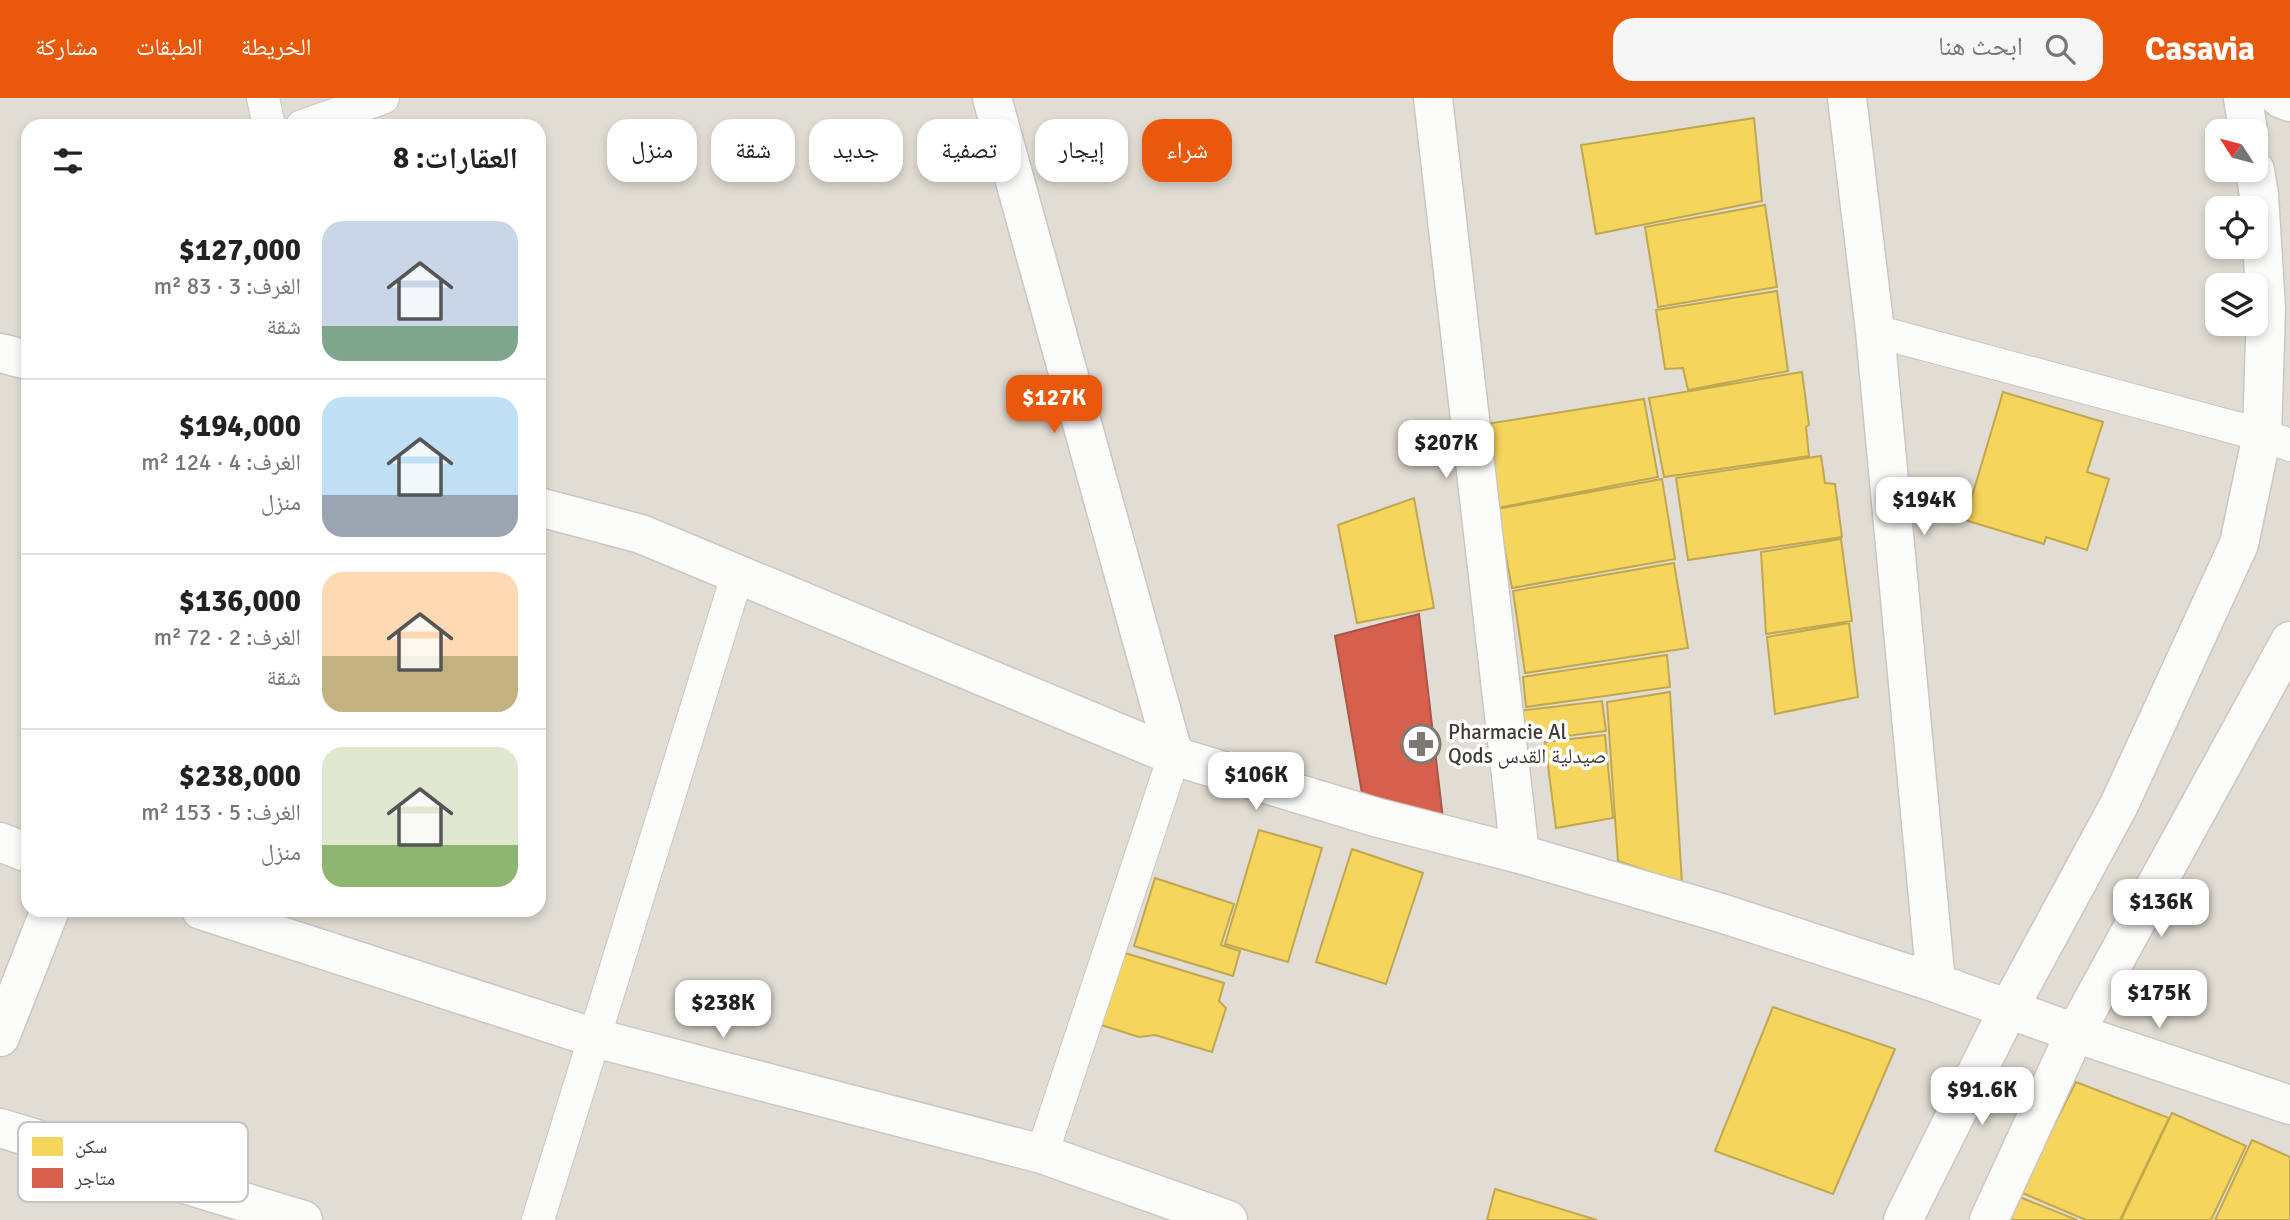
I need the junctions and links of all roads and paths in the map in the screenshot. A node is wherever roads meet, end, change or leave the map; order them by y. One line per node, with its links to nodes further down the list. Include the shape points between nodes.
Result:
1 (263, 98): 9 (lane)
2 (383, 98): 10 (lane)
3 (992, 98): 20 (street)
4 (1433, 98): 23 (street)
5 (1847, 98): 13 (street)
6 (2243, 98): 11 (street)
7 (2280, 98): 8 (street)
8 (2290, 102)
9 (268, 119)
10 (322, 119)
11 (2246, 119)
12 (2257, 182): 16 (street)
13 (1875, 331): 16 (lane); 26 (street)
14 (0, 354): 15 (street)
15 (21, 358)
16 (2276, 440): 27 (street, via 2239,544 2119,805)
17 (546, 509): 18 (street, via 641,534)
18 (738, 573): 20 (street); 30 (lane)
19 (2290, 641): 28 (street)
20 (1174, 756): 23 (street, via 1375,817); 34 (lane)
21 (0, 842): 22 (street)
22 (21, 850)
23 (1520, 854): 26 (street)
24 (47, 917): 29 (street)
25 (223, 917): 30 (street)
26 (1936, 983): 27 (street)
27 (2009, 1008): 28 (street); 39 (street)
28 (2075, 1033): 31 (street); 40 (street)
29 (0, 1037)
30 (595, 1038): 34 (street); 37 (lane)
31 (2290, 1105)
32 (0, 1128): 33 (street)
33 (18, 1133)
34 (1042, 1154): 38 (street)
35 (244, 1202): 36 (street)
36 (303, 1220)
37 (538, 1220)
38 (1228, 1220)
39 (1903, 1220)
40 (1989, 1220)

